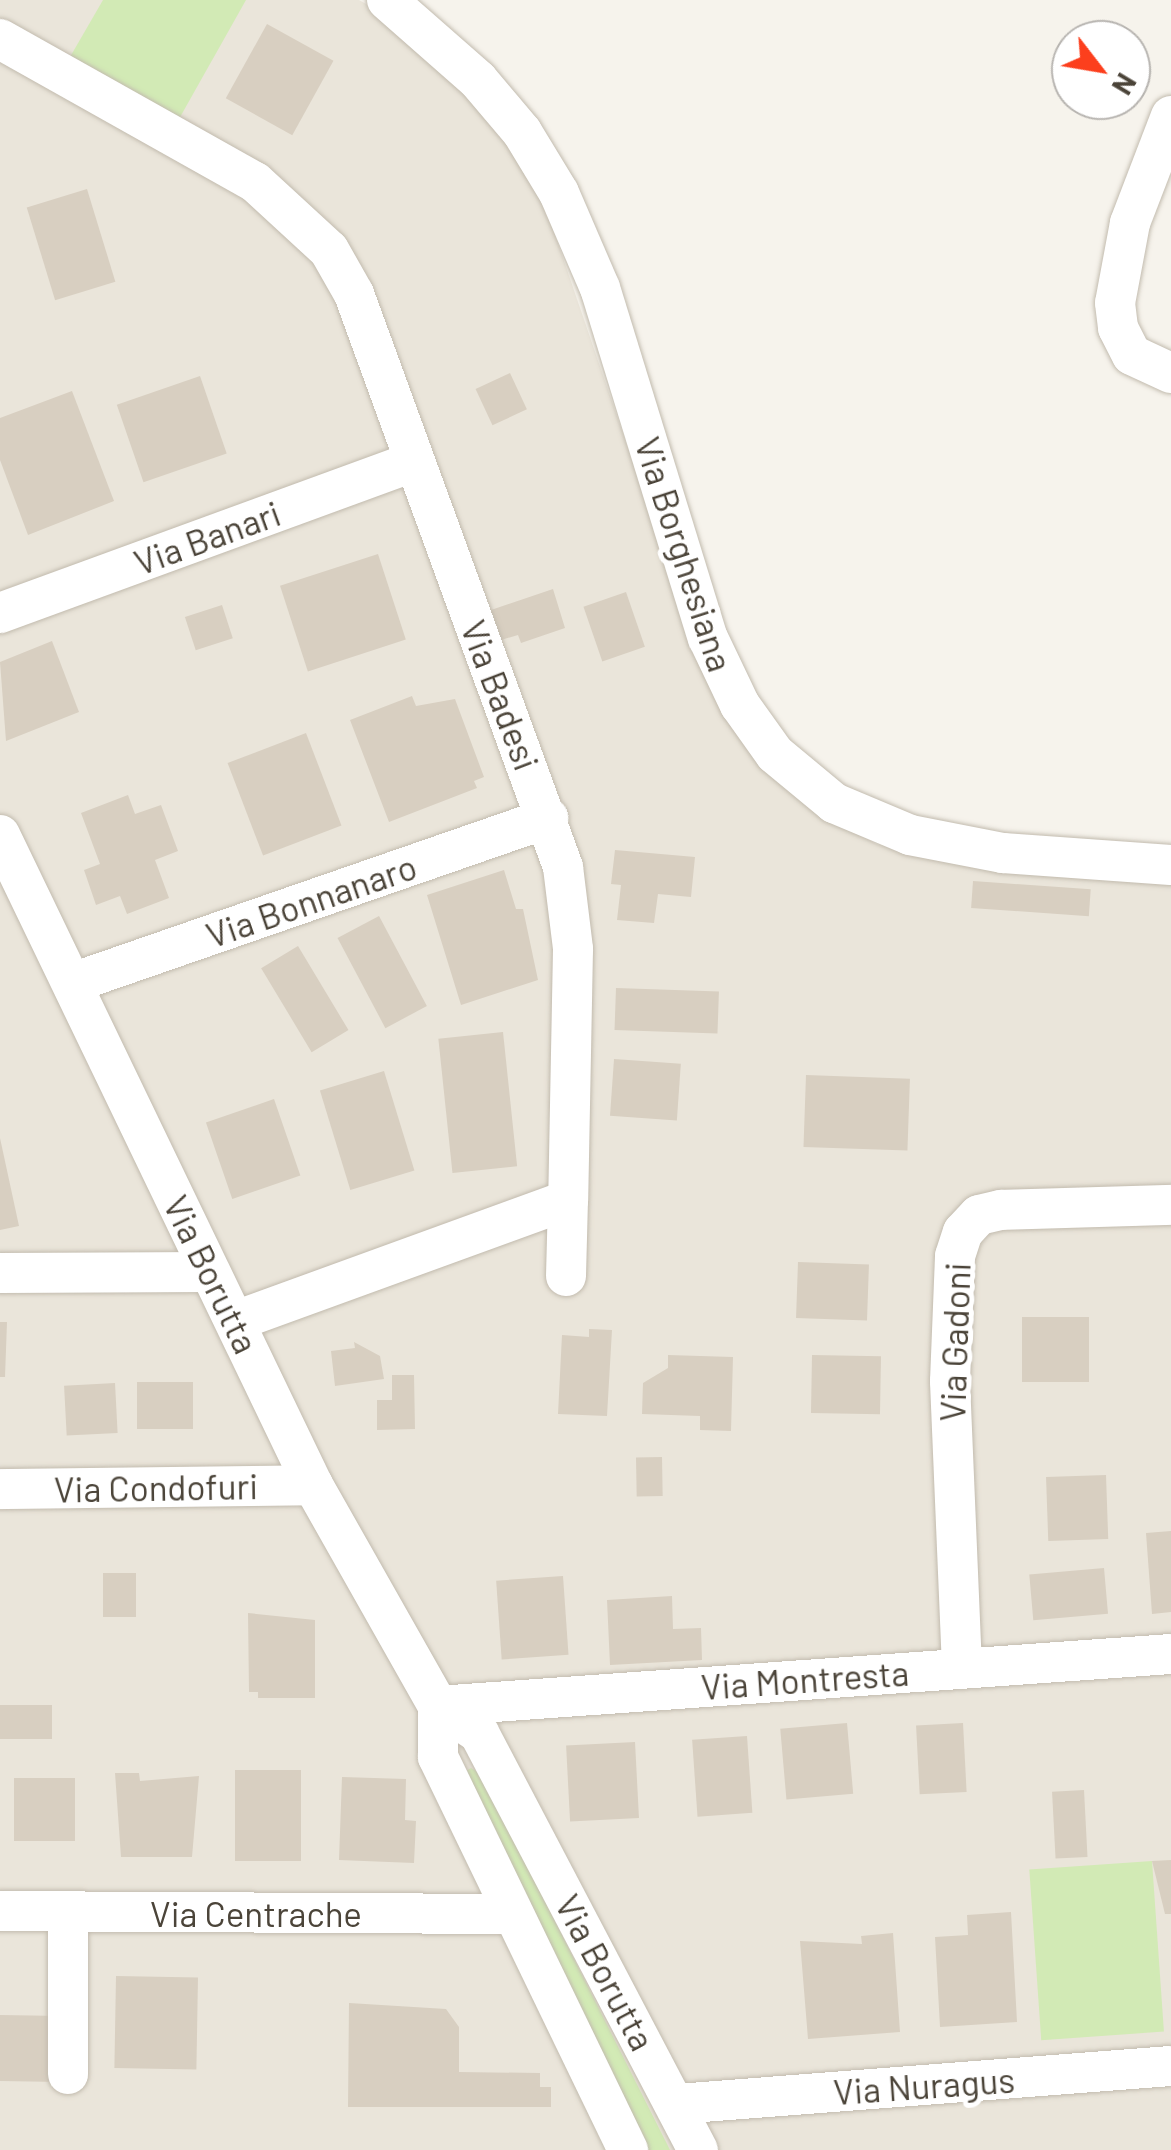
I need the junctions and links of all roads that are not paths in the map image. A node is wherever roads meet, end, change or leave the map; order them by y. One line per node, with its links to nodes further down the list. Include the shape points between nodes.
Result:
1 (387, 0): 9 (street, Via Borghesiana, via 478,80 522,132 559,193 608,311 708,638 740,705 774,754 834,803 910,836 1003,853)
2 (0, 38): 5 (street, Via Badesi, via 241,174 312,228 354,294)
3 (1171, 116): 4 (street, via 1130,224 1114,303 1132,356)
4 (1171, 373)
5 (414, 462): 6 (street, Via Banari); 7 (street, Via Badesi)
6 (0, 613)
7 (548, 818): 10 (street, Via Bonnanaro); 11 (street, Via Badesi, via 563,867 573,948)
8 (0, 835): 10 (street, Via Borutta)
9 (1171, 865)
10 (74, 982): 13 (street, Via Borutta)
11 (568, 1200): 15 (street, Via Badesi); 16 (street)
12 (1171, 1205): 20 (street, Via Gadoni, via 1001,1210 979,1215 963,1232 955,1256 950,1381)
13 (209, 1272): 14 (street); 16 (street, Via Borutta)
14 (0, 1273)
15 (566, 1276)
16 (235, 1321): 17 (street, Via Borutta)
17 (312, 1485): 18 (street, Via Condofuri); 21 (street, Via Borutta)
18 (0, 1489)
19 (1171, 1654): 20 (street, Via Montresta)
20 (962, 1668): 21 (street, Via Montresta)
21 (438, 1706): 24 (street, Via Borutta, via 438,1757); 27 (street, Via Borutta, via 479,1733)
22 (0, 1911): 23 (street, Via Centrache)
23 (68, 1912): 24 (street, Via Centrache); 26 (street)
24 (512, 1914): 28 (street, Via Borutta)
25 (1171, 2066): 27 (street, Via Nuragus)
26 (68, 2074)
27 (676, 2104): 29 (street, Via Borutta)
28 (628, 2150)
29 (698, 2150)

